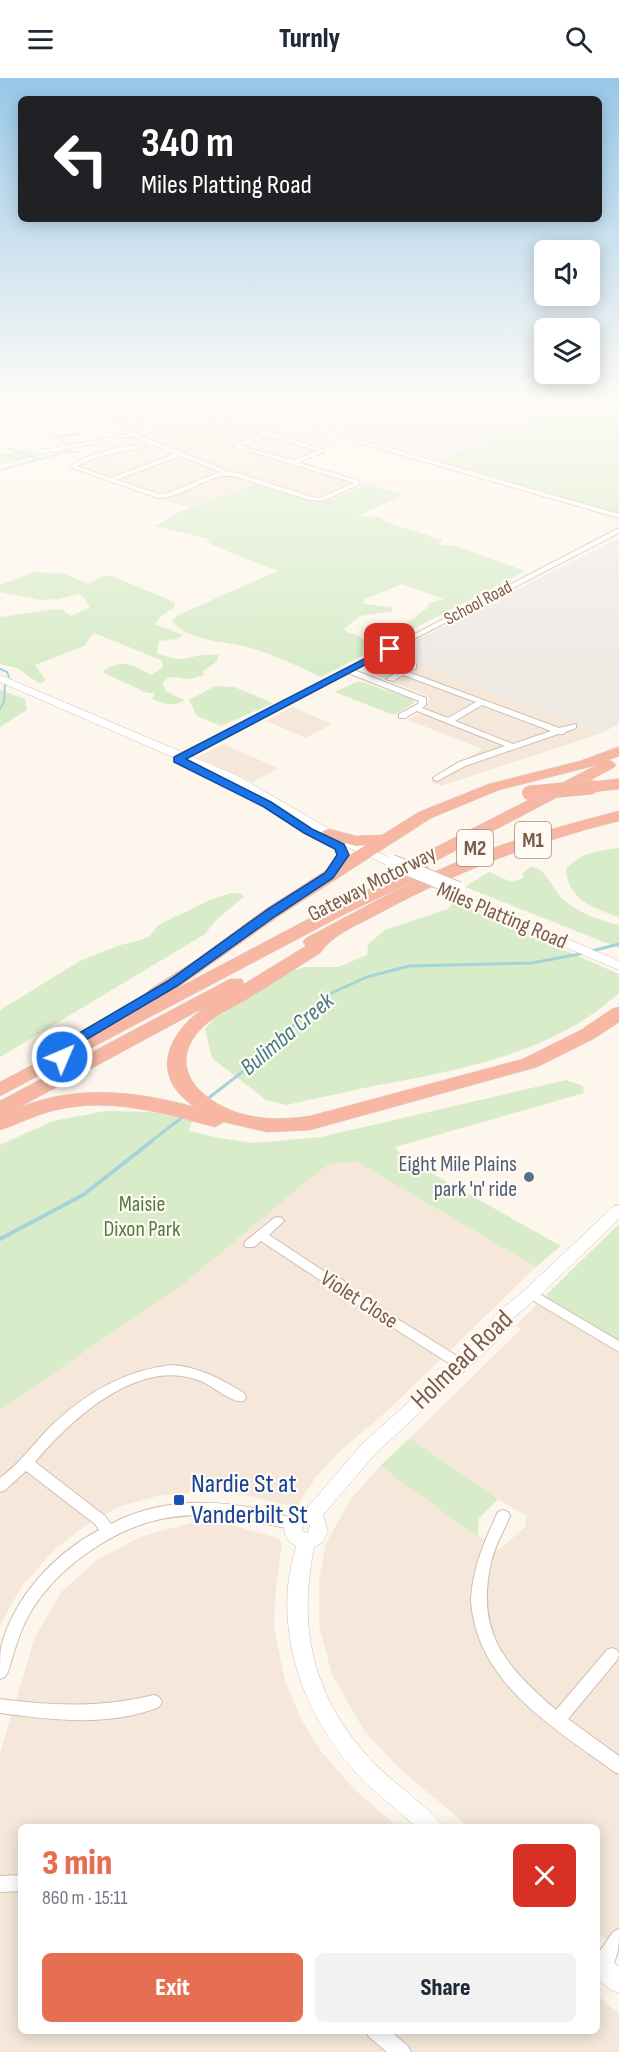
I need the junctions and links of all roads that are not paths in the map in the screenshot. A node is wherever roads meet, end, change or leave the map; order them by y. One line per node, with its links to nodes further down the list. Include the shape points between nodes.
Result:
1 (135, 488): 2 (street, via 163,496)
2 (184, 488)
3 (278, 488): 4 (street, via 321,500)
4 (348, 488)
5 (522, 488): 6 (street)
6 (619, 516)
7 (619, 530): 9 (street, School Road)
8 (413, 666): 10 (street)
9 (349, 670): 14 (street, via 419,697 423,702); 21 (street, School Road)
10 (402, 672): 12 (street); 13 (street)
11 (0, 678): 21 (main road, Miles Platting Road)
12 (390, 679)
13 (482, 702): 16 (street); 18 (street)
14 (416, 708): 15 (street); 16 (street)
15 (402, 716)
16 (449, 722): 19 (street)
17 (573, 726): 18 (street)
18 (561, 732): 19 (street)
19 (514, 747): 23 (street, via 462,764)
20 (619, 751): 26 (highway, via 585,764 494,787)
21 (181, 758): 29 (main road, Miles Platting Road, via 308,831)
22 (619, 759): 33 (highway, M1, via 391,877)
23 (437, 779)
24 (619, 784): 26 (highway, bridge, via 482,798)
25 (619, 807): 33 (highway, Gateway Motorway / M2, via 479,847)
26 (437, 808): 28 (highway)
27 (619, 816): 34 (highway, Gateway Motorway / M1, via 535,839 475,861)
28 (384, 839): 29 (highway); 30 (highway)
29 (334, 841): 30 (main road, Miles Platting Road); 31 (highway, via 343,855)
30 (363, 853): 31 (highway); 32 (main road, Miles Platting Road)
31 (329, 876): 38 (highway, via 173,983 67,1046)
32 (454, 891): 35 (main road, Miles Platting Road, via 578,948); 35 (main road, Miles Platting Road, via 594,944)
33 (339, 910): 38 (highway, Gateway Motorway / M1)
34 (322, 937): 40 (highway, Gateway Motorway / M1); 41 (highway, via 314,949 211,1012 189,1030 179,1046 179,1077)
35 (615, 960)
36 (619, 1013): 41 (highway, via 573,1043 530,1063 310,1123 255,1124)
37 (619, 1026): 41 (highway, via 580,1052 517,1079 323,1126 263,1131 234,1126)
38 (62, 1057): 39 (highway, Gateway Motorway / M1)
39 (0, 1090)
40 (0, 1109)
41 (207, 1113): 42 (highway, via 132,1099 90,1098 41,1107)
42 (0, 1123)
43 (619, 1210): 45 (street, Holmead Road)
44 (278, 1221): 47 (street, Violet Close, via 255,1239 339,1283 354,1298)
45 (531, 1294): 46 (street); 47 (street, Holmead Road, via 502,1318 489,1339)
46 (619, 1347)
47 (460, 1364): 51 (street, Holmead Road, via 356,1463)
48 (239, 1397): 49 (street, via 197,1373 172,1370 140,1377 75,1410)
49 (26, 1463): 50 (street); 54 (street, via 100,1520)
50 (0, 1486)
51 (312, 1516): 53 (street, via 298,1517); 55 (street, via 320,1529 314,1538)
52 (503, 1516): 60 (street, via 478,1583 484,1636 513,1683)
53 (292, 1524): 54 (street, via 200,1507 152,1514); 55 (street, via 294,1535)
54 (108, 1531): 57 (street, via 78,1550 28,1602)
55 (306, 1540): 62 (street, via 296,1614 313,1688 350,1752)
56 (612, 1655): 60 (street)
57 (0, 1672)
58 (154, 1702): 59 (street, via 107,1713 76,1714)
59 (0, 1706)
60 (558, 1719): 61 (street)
61 (619, 1766)
62 (428, 1824)
63 (18, 1883): 64 (street)
64 (0, 1884)
65 (619, 1938): 66 (street)
66 (600, 1962)
67 (600, 1966): 68 (street)
68 (619, 1982)
69 (379, 2034): 70 (street)
70 (402, 2052)

